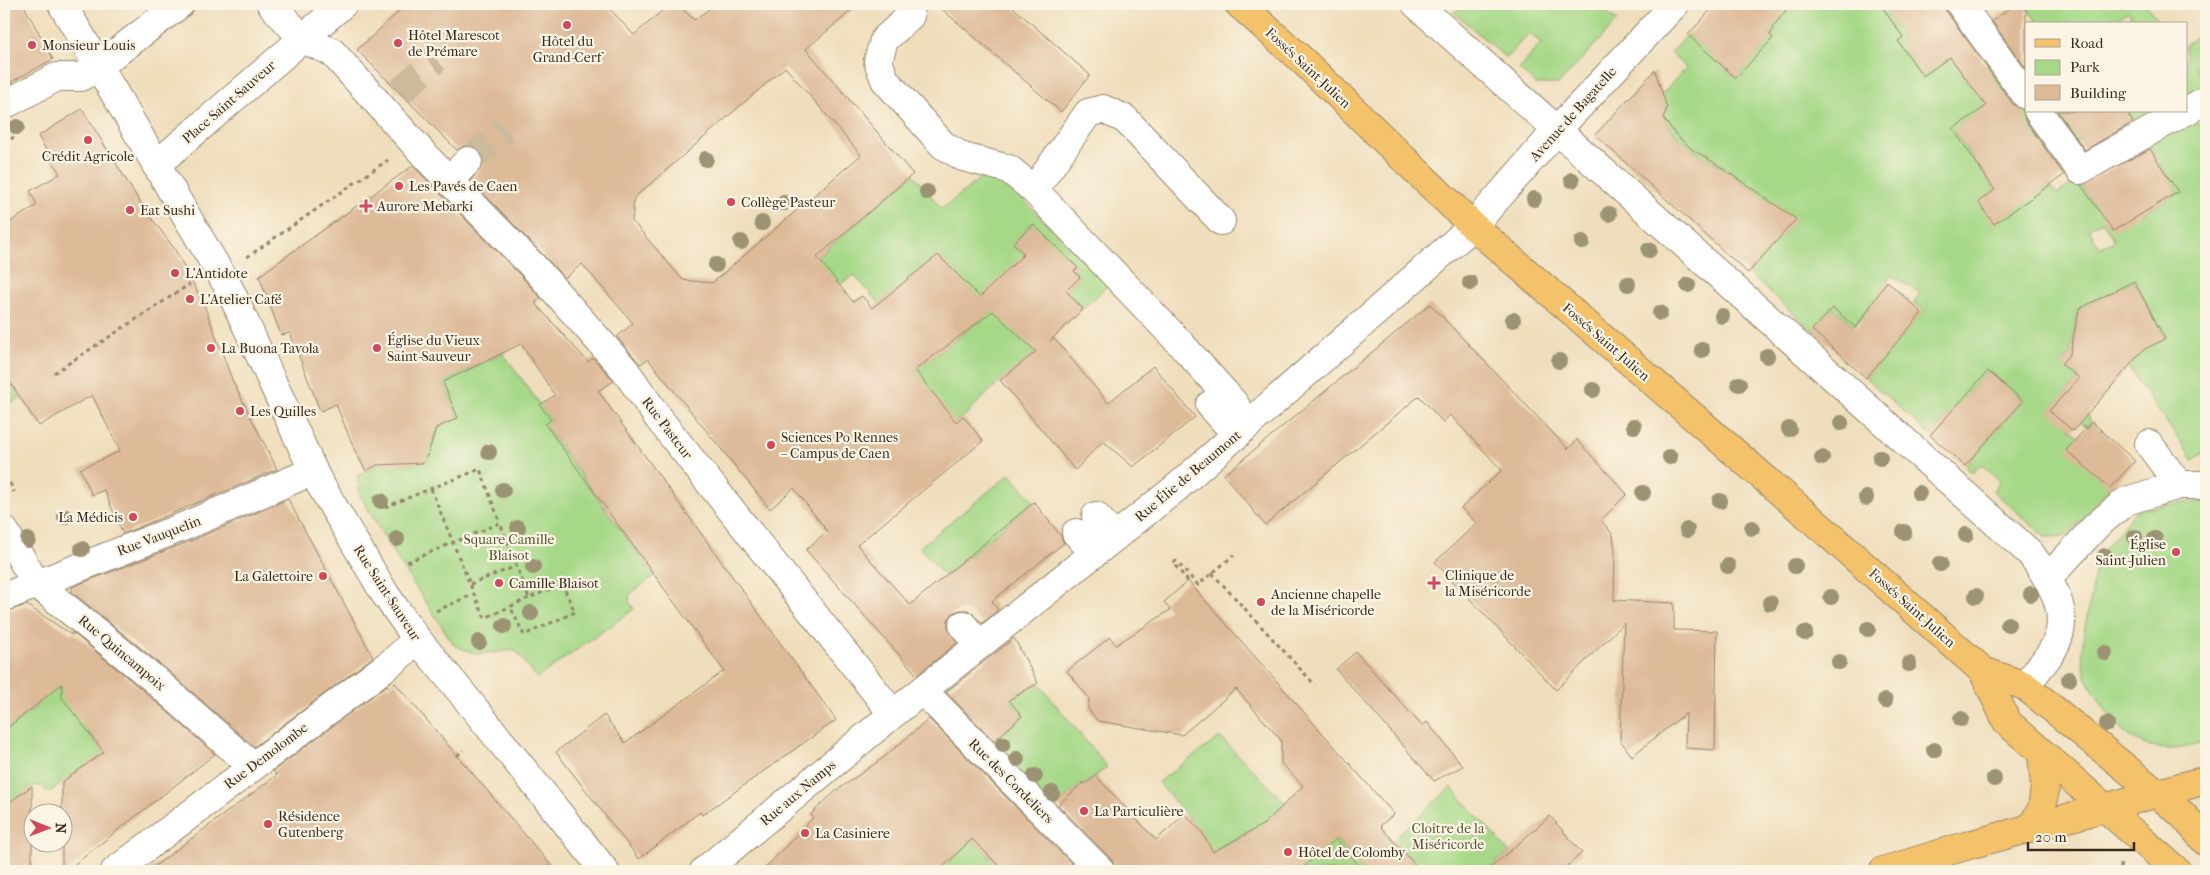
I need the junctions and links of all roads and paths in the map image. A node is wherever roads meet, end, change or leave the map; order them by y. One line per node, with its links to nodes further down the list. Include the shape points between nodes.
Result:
1 (62, 4): 11 (street)
2 (180, 4): 11 (street)
3 (271, 4): 10 (street)
4 (343, 4): 10 (street, Place Saint-Sauveur)
5 (1239, 4): 25 (main road, Fossés Saint-Julien, via 1302,60)
6 (1416, 4): 18 (street)
7 (1676, 4): 18 (street, Avenue de Bagatelle)
8 (1960, 4): 12 (street)
9 (910, 16): 23 (street, via 884,40 878,61 886,80 944,145 963,157 1009,169)
10 (303, 39): 21 (street, Place Saint-Sauveur); 22 (street, Rue Pasteur, via 332,52 391,100 425,156)
11 (99, 66): 14 (street, via 81,77 57,77); 21 (street)
12 (2025, 94)
13 (2206, 100): 15 (street)
14 (4, 105)
15 (2188, 110)
16 (2039, 112): 17 (street, via 2080,170)
17 (2184, 112)
18 (1556, 130): 25 (street, Avenue de Bagatelle); 50 (street, via 2022,546)
19 (391, 158): 26 (path)
20 (468, 161): 22 (street)
21 (156, 165): 32 (street, Rue Saint-Sauveur, via 224,280)
22 (448, 180): 65 (street, Rue Pasteur, via 533,266 625,370 659,419)
23 (1034, 190): 24 (street, via 1088,113 1103,109 1125,119); 30 (street, via 1234,402)
24 (1221, 221)
25 (1473, 226): 30 (street, Rue Élie de Beaumont); 61 (main road, Fossés Saint-Julien)
26 (244, 259)
27 (192, 283): 28 (path)
28 (54, 372)
29 (1210, 406): 30 (street)
30 (1243, 430): 44 (street, Rue Élie de Beaumont)
31 (2149, 444): 34 (street)
32 (313, 471): 53 (street, Rue Vauquelin, via 185,526); 60 (street, Rue Saint-Sauveur, via 384,594)
33 (10, 483): 37 (path)
34 (2179, 485): 35 (street); 50 (street, via 2126,501 2096,526)
35 (2206, 485)
36 (431, 489): 38 (path); 40 (path, via 480,469); 45 (path)
37 (14, 492)
38 (386, 507)
39 (1096, 516): 44 (street)
40 (500, 523): 45 (path); 49 (path)
41 (4, 530): 53 (street, Rue Quincampoix)
42 (1076, 533): 46 (street)
43 (2057, 536): 50 (street)
44 (1115, 537): 46 (street, Rue Élie de Beaumont)
45 (454, 543): 48 (path); 54 (path)
46 (1094, 554): 64 (street, Rue Élie de Beaumont, via 971,635)
47 (1234, 555): 51 (path)
48 (407, 562)
49 (517, 566): 54 (path); 57 (path)
50 (2055, 571): 63 (street, via 2061,619 2055,647)
51 (1212, 573): 52 (path, via 1198,586 1176,561 1173,563); 62 (path)
52 (1188, 581)
53 (36, 583): 56 (street, Rue Vauquelin); 69 (street, Rue Quincampoix, via 155,680)
54 (470, 584): 55 (path)
55 (474, 594): 58 (path, via 485,618); 59 (path)
56 (4, 597)
57 (529, 598): 58 (path); 58 (path, via 562,584 575,612 524,635)
58 (510, 606)
59 (432, 613)
60 (417, 639): 69 (street, Rue Demolombe, via 396,660); 76 (street, Rue Saint-Sauveur)
61 (1983, 670): 63 (main road, Fossés Saint-Julien); 67 (main road, Fossés Saint-Julien, via 2007,722)
62 (1315, 685)
63 (2025, 686): 71 (main road, Fossés Saint-Julien)
64 (923, 691): 65 (street, Rue Élie de Beaumont); 78 (street, Rue des Cordeliers)
65 (893, 714): 77 (street, Rue aux Namps)
66 (463, 750): 68 (path)
67 (2042, 753): 72 (main road, Fossés Saint-Julien); 73 (main road, via 2042,809)
68 (457, 756)
69 (252, 766): 75 (street, Rue Demolombe)
70 (2206, 780): 71 (main road)
71 (2156, 794): 72 (main road); 74 (main road, Fossés Saint-Julien, via 2182,814)
72 (2105, 809): 73 (main road); 80 (main road, Fossés Saint-Julien)
73 (2030, 829): 79 (main road)
74 (2206, 842)
75 (115, 871)
76 (605, 871)
77 (704, 871)
78 (1101, 871)
79 (1883, 871)
80 (2177, 871)

